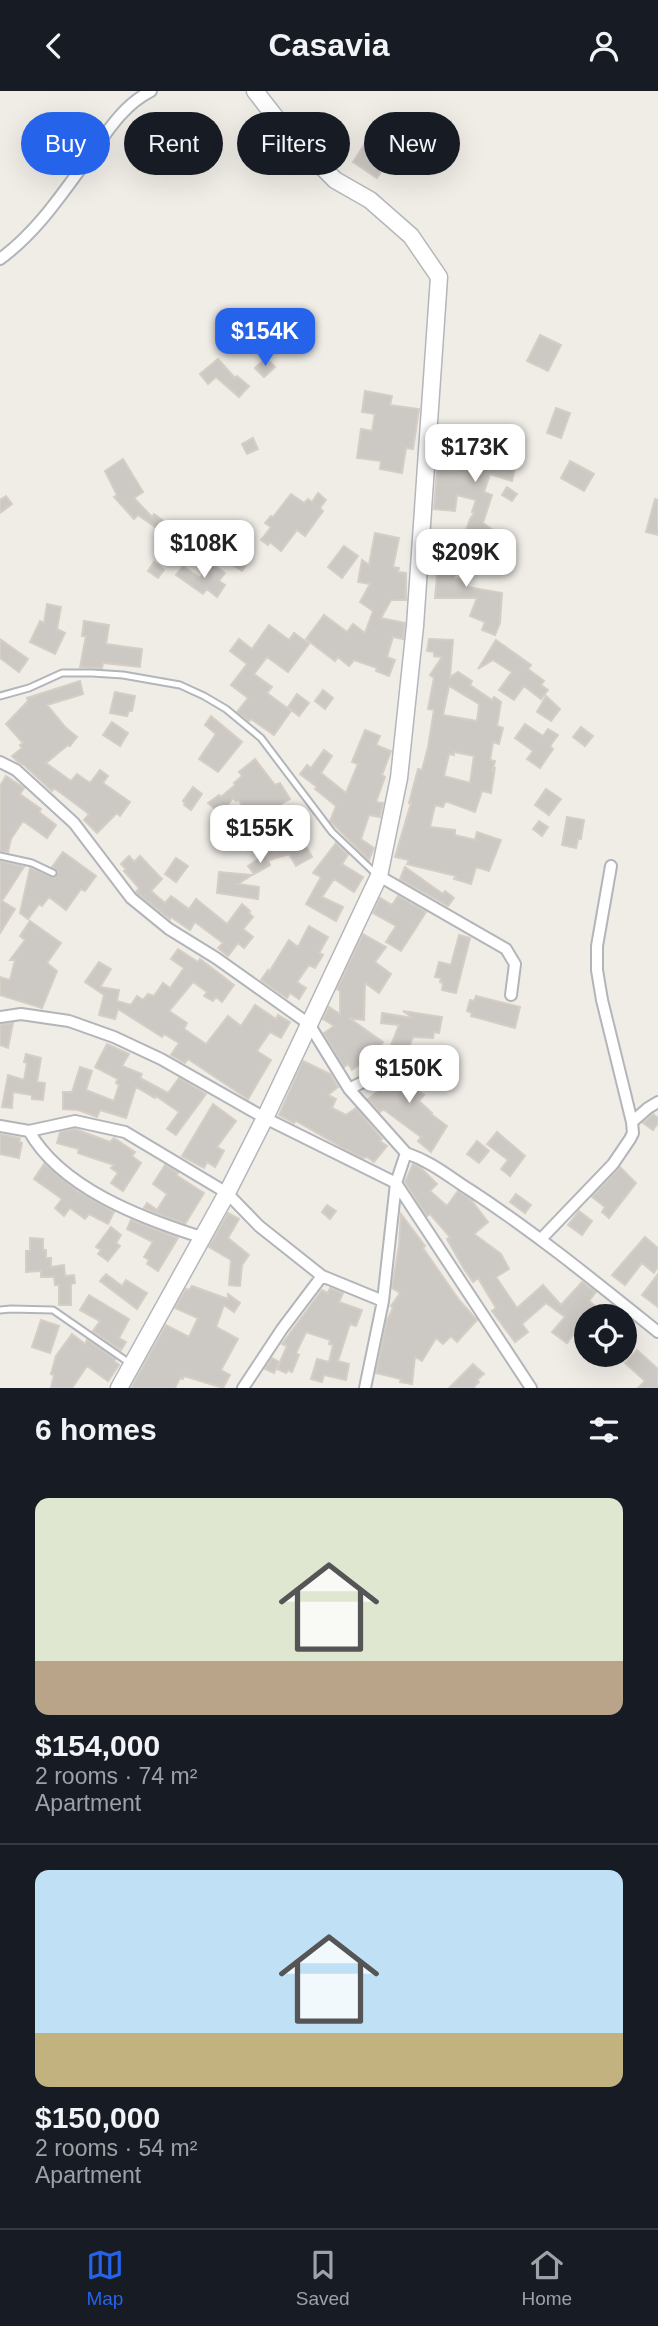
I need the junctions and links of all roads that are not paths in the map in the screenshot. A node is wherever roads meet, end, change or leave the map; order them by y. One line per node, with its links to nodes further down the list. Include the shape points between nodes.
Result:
1 (151, 91): 3 (street, via 134,100 47,214)
2 (255, 91): 9 (street, via 335,180 370,200 411,236 439,277 415,626 399,778)
3 (0, 259)
4 (0, 696): 9 (lane, via 62,673 82,673 180,685 204,696 261,738 332,832)
5 (0, 761): 12 (street, via 74,823 131,898)
6 (0, 856): 8 (lane)
7 (611, 866): 17 (street, via 597,970)
8 (53, 873)
9 (379, 876): 10 (street, via 506,949 515,964); 12 (street)
10 (511, 995)
11 (0, 1017): 16 (street, via 21,1014 69,1021 114,1037)
12 (309, 1024): 14 (street); 16 (street)
13 (398, 1064): 14 (street)
14 (349, 1089): 20 (street)
15 (658, 1102): 17 (street)
16 (265, 1118): 21 (street); 22 (street)
17 (632, 1122): 24 (street, via 630,1139 613,1164)
18 (0, 1126): 19 (street)
19 (29, 1131): 22 (street, via 75,1121 125,1132); 23 (street, via 38,1148 78,1183 159,1224)
20 (406, 1153): 21 (street); 24 (street, via 428,1161)
21 (396, 1183): 26 (street); 33 (street)
22 (227, 1193): 23 (street); 25 (street, via 259,1226)
23 (201, 1237): 29 (street)
24 (541, 1240): 28 (street)
25 (322, 1276): 26 (street); 31 (street)
26 (383, 1301): 32 (street)
27 (0, 1310): 29 (lane, via 53,1310)
28 (658, 1332)
29 (131, 1364): 30 (street)
30 (119, 1388)
31 (243, 1388)
32 (365, 1388)
33 (531, 1388)

